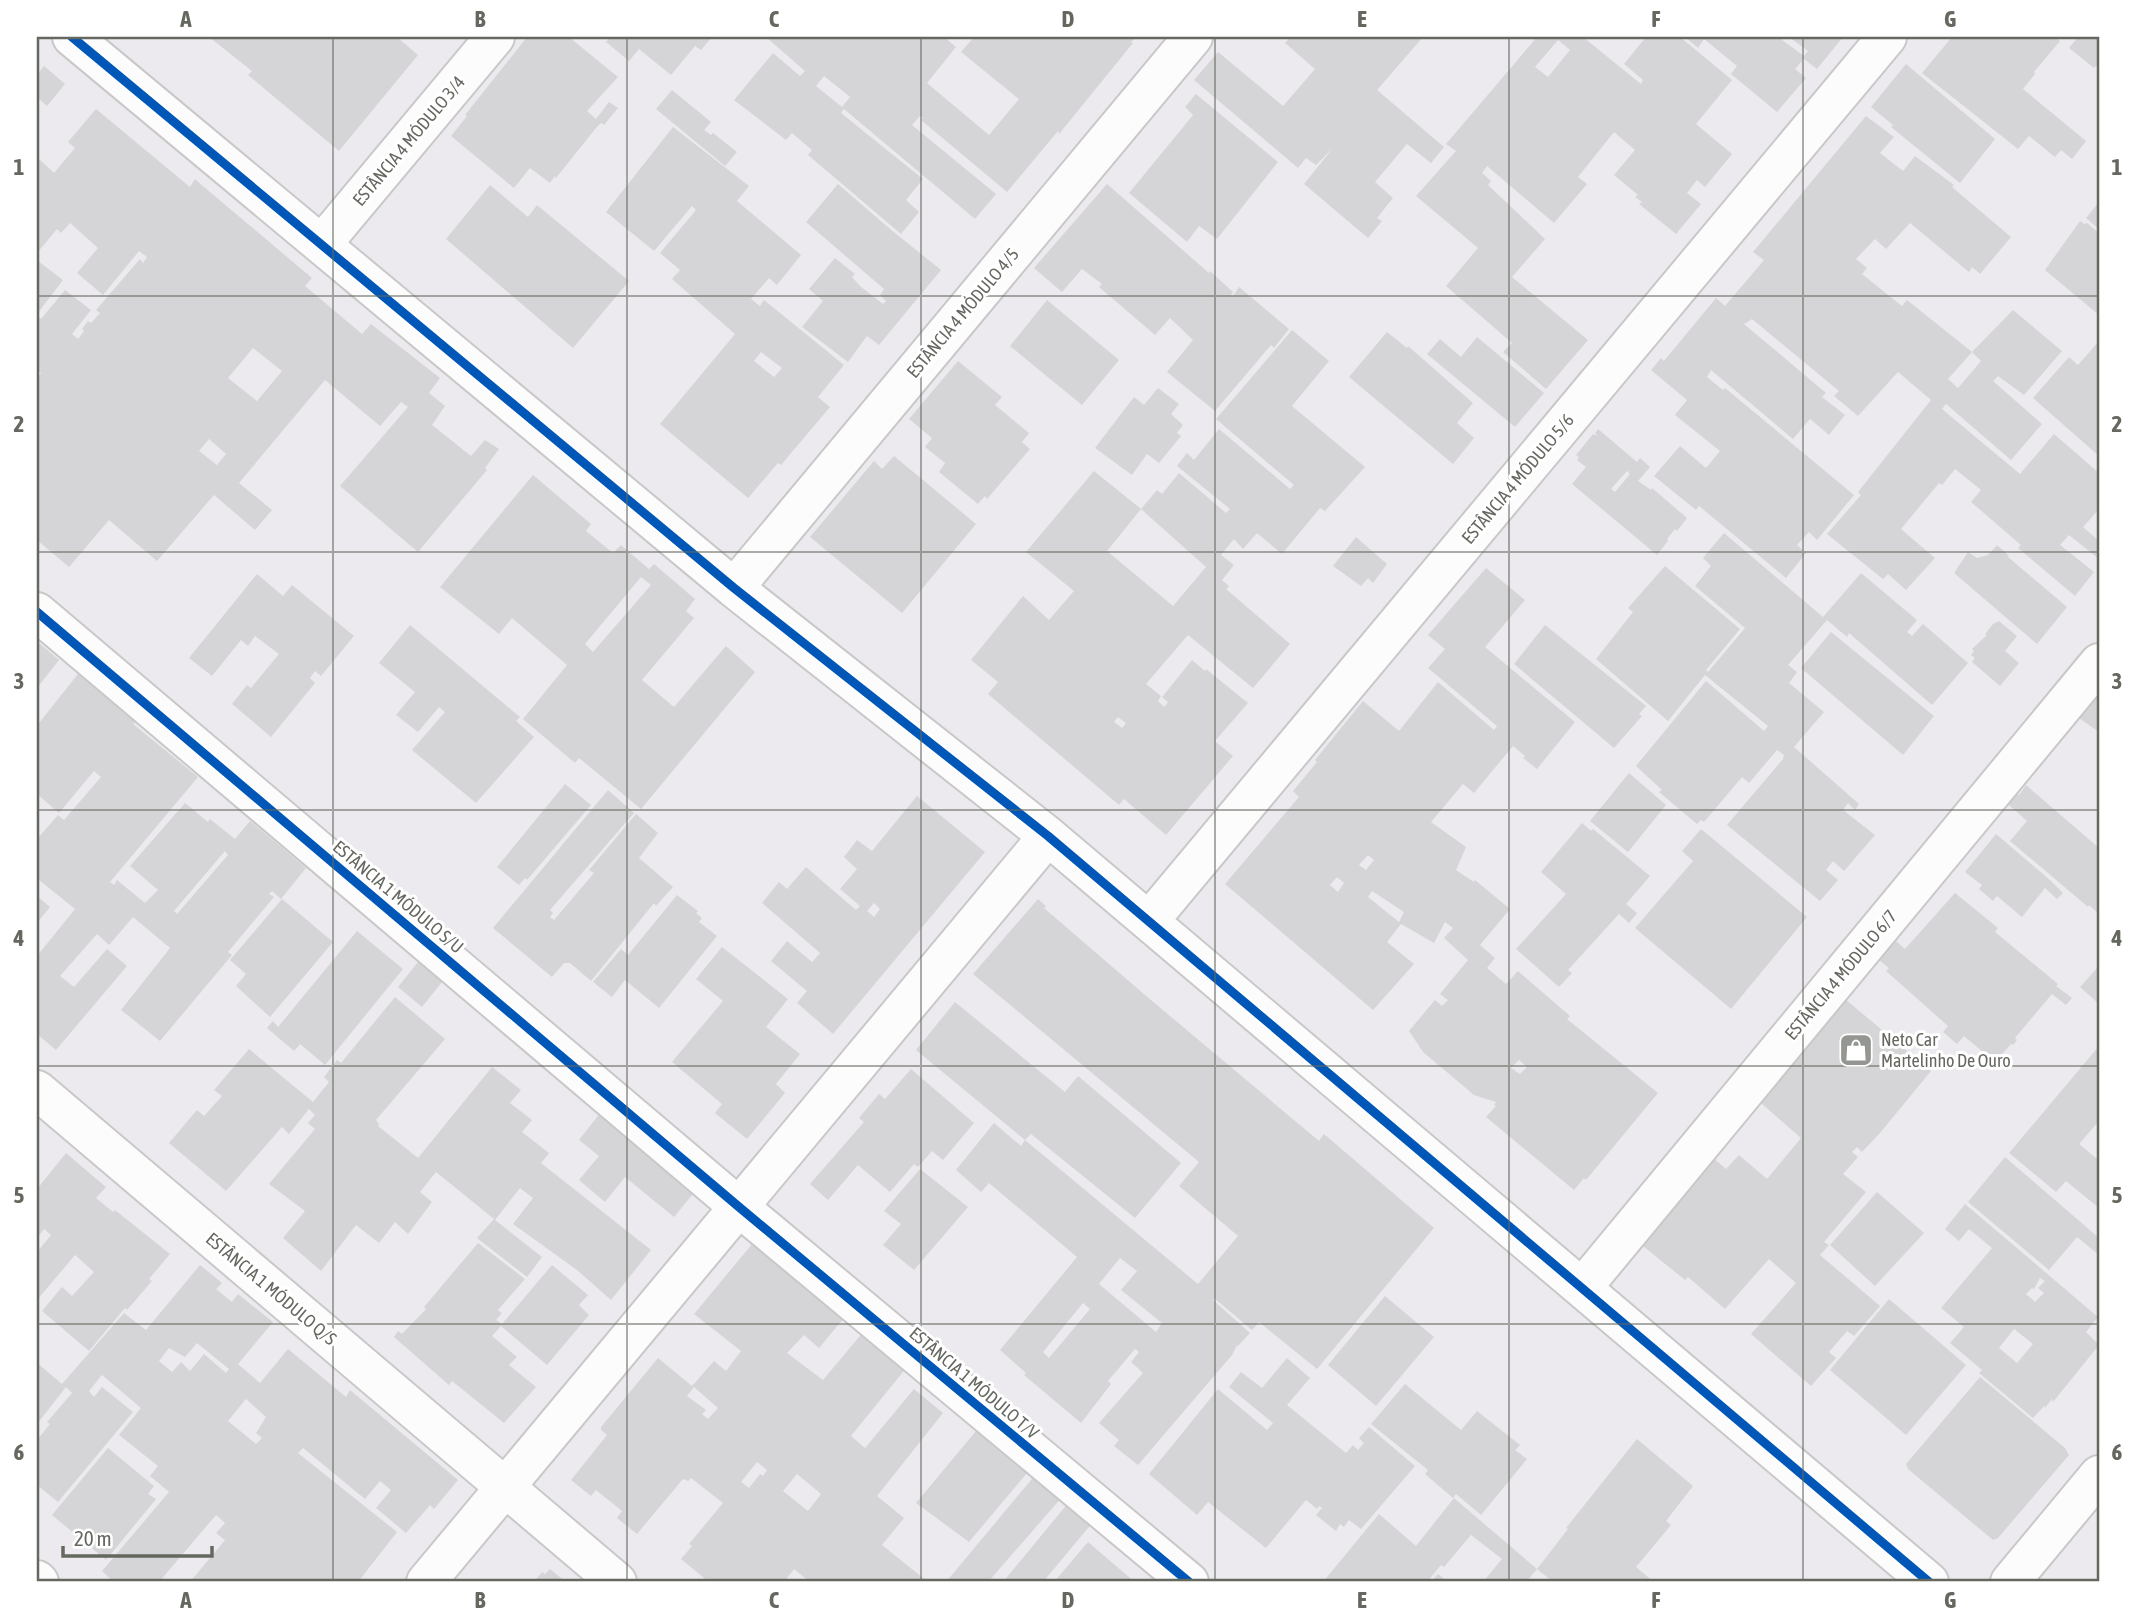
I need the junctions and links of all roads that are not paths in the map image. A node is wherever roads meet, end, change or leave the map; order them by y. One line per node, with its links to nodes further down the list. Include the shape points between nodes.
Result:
1 (72, 37): 5 (street)
2 (495, 37): 5 (street, ESTÂNCIA 4 MÓDULO 3/4)
3 (1192, 37): 6 (street, ESTÂNCIA 4 MÓDULO 4/5)
4 (1886, 37): 10 (street, ESTÂNCIA 4 MÓDULO 5/6)
5 (322, 244): 6 (street)
6 (734, 588): 9 (street)
7 (37, 612): 12 (street, ESTÂNCIA 1 MÓDULO S/U)
8 (2099, 663): 13 (street, ESTÂNCIA 4 MÓDULO 6/7)
9 (1048, 835): 10 (street); 12 (street)
10 (1149, 921): 13 (street)
11 (37, 1090): 15 (street, ESTÂNCIA 1 MÓDULO Q/S)
12 (739, 1207): 15 (street); 18 (street, ESTÂNCIA 1 MÓDULO T/V)
13 (1582, 1288): 19 (street)
14 (2099, 1475): 20 (street)
15 (505, 1488): 16 (street); 17 (street, ESTÂNCIA 1 MÓDULO Q/S)
16 (426, 1582)
17 (617, 1582)
18 (1189, 1582)
19 (1929, 1582)
20 (2010, 1582)

